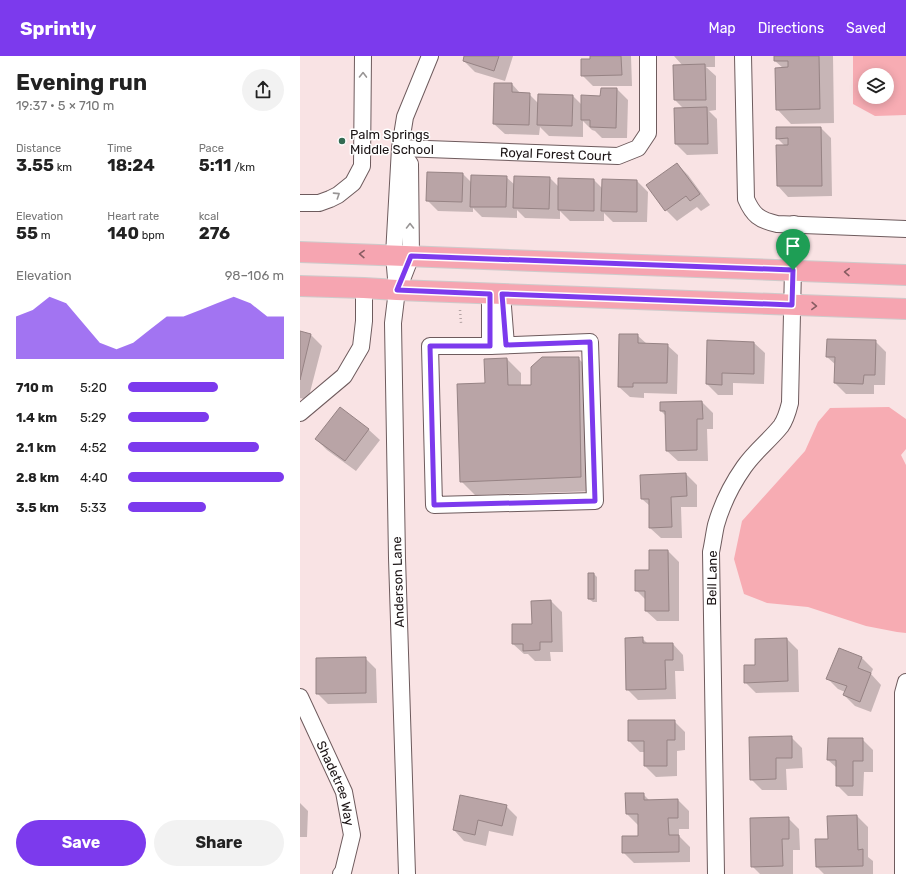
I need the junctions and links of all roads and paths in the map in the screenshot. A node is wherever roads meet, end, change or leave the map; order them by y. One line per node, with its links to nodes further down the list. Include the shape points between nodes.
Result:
1 (363, 56): 6 (street, one-way to 1, via 319,202 338,195 353,183 362,166)
2 (430, 56): 5 (street, via 405,117)
3 (648, 56): 5 (street, Royal Forest Court, via 648,133 638,148 618,156)
4 (743, 56): 7 (street, via 746,199 750,209 766,222)
5 (400, 148): 10 (street, via 410,164)
6 (300, 204)
7 (794, 224): 8 (street); 11 (street, Bell Lane)
8 (906, 229)
9 (300, 252): 10 (main road, one-way to 9)
10 (402, 256): 11 (main road); 15 (street)
11 (793, 270): 12 (main road, one-way to 11); 17 (street, Bell Lane)
12 (906, 274)
13 (300, 286): 14 (main road)
14 (364, 288): 15 (main road); 23 (street, via 361,348 344,376)
15 (397, 290): 16 (main road); 28 (street, Anderson Lane, via 393,339)
16 (496, 294): 17 (main road); 21 (street); 22 (street)
17 (792, 305): 19 (main road, one-way to 19); 29 (street, Bell Lane, via 790,403 787,414 782,425 744,466 731,488 717,524 711,552)
18 (460, 309): 20 (path)
19 (906, 309)
20 (461, 323)
21 (506, 345): 22 (street); 22 (street, via 590,342 595,501 434,505 430,346)
22 (490, 346)
23 (300, 413)
24 (906, 682): 26 (street, via 902,693)
25 (300, 697): 27 (street, Shadetree Way, via 344,792 352,835)
26 (904, 852): 30 (street)
27 (341, 874)
28 (407, 874)
29 (716, 874)
30 (903, 874)

